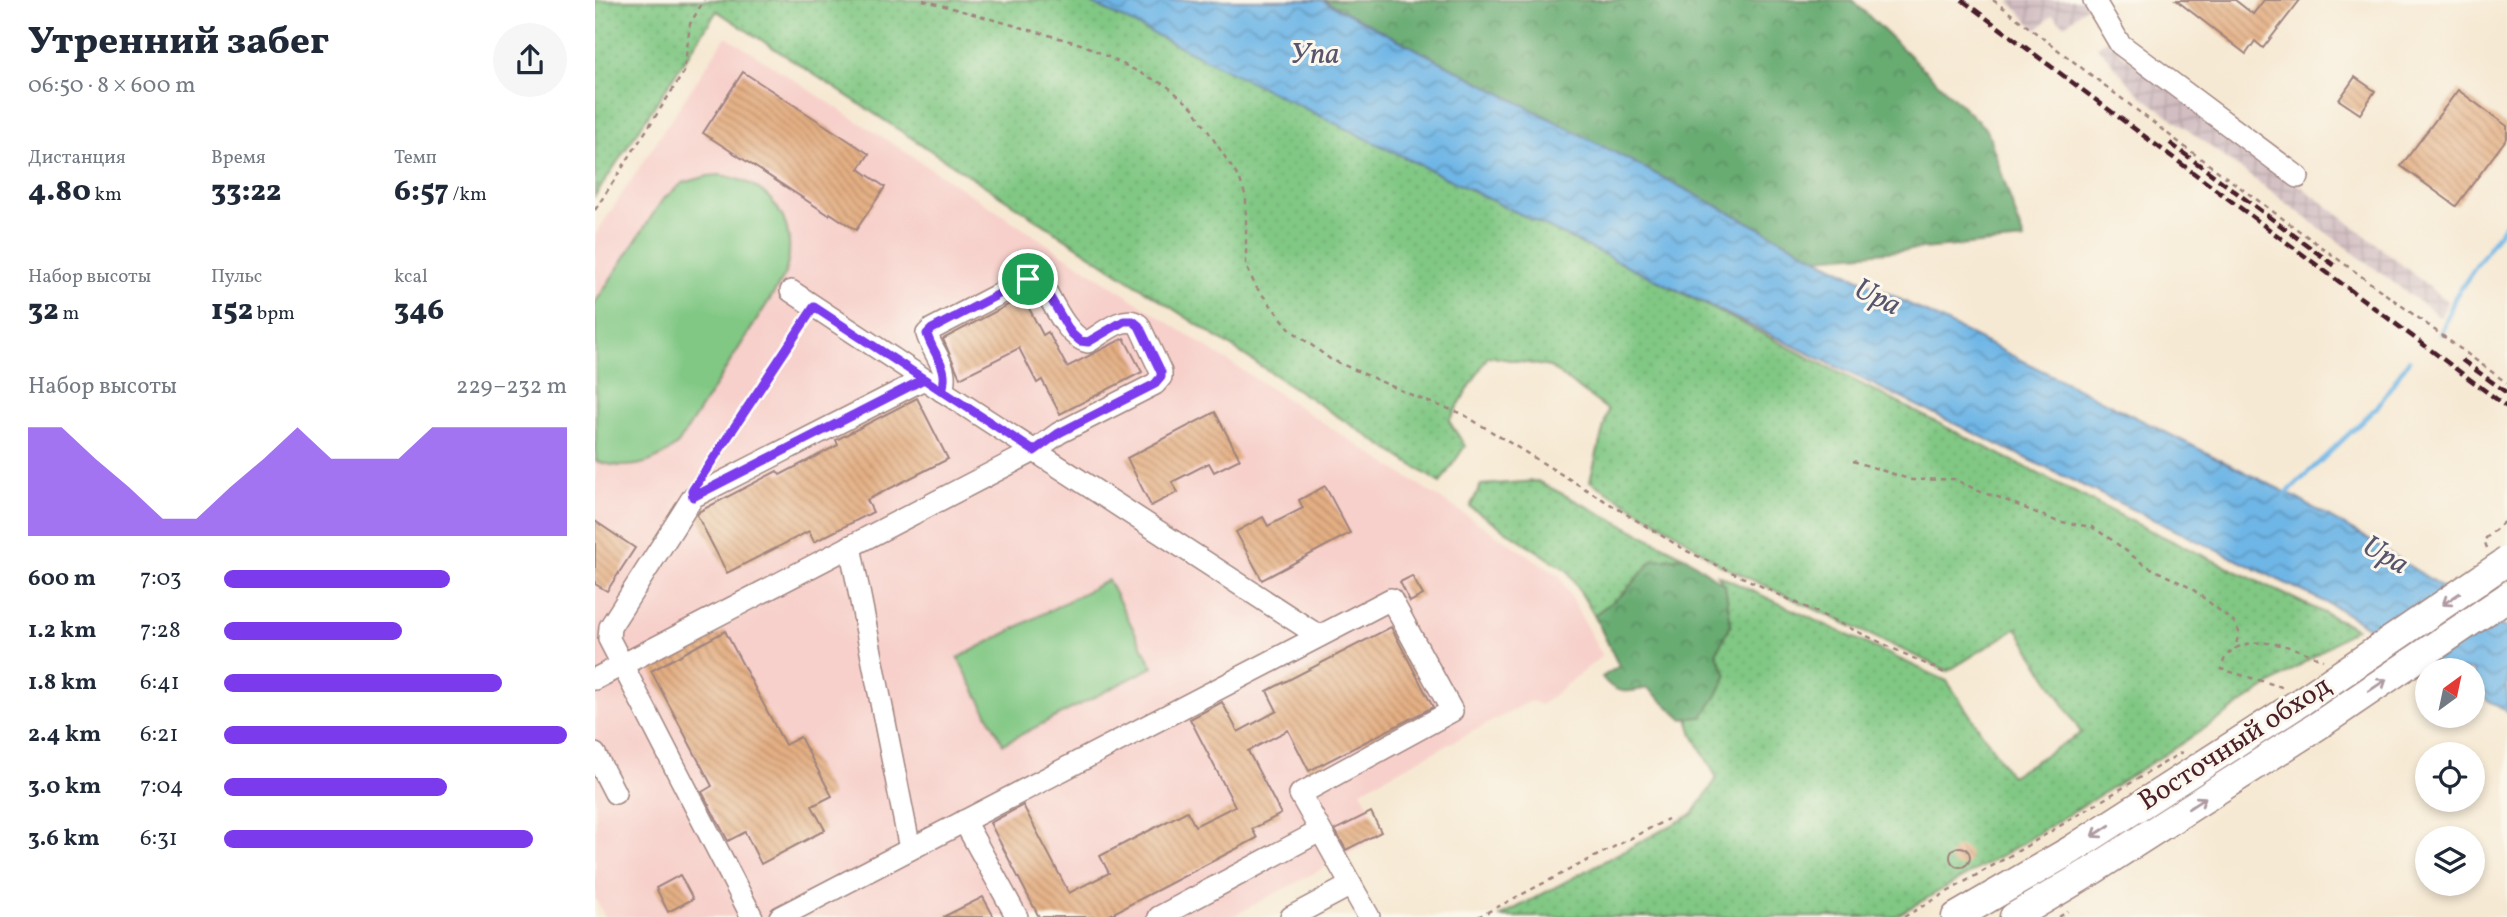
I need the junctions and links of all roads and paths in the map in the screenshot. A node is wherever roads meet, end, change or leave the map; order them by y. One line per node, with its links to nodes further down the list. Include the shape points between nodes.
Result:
1 (704, 0): 6 (path, via 690,24 684,72)
2 (923, 0): 24 (path, via 1084,45 1167,86 1193,108 1243,188 1246,266 1256,288 1291,330 1330,359 1461,414 1687,551)
3 (1993, 0): 10 (path)
4 (2094, 0): 5 (street, via 2120,44)
5 (2298, 177)
6 (595, 210)
7 (791, 291): 8 (street)
8 (814, 307): 9 (street); 14 (path, via 692,491)
9 (924, 379): 11 (street); 14 (street)
10 (2507, 383)
11 (942, 391): 12 (street); 12 (street, via 944,369 927,334 1028,279 1041,282 1080,341 1088,342 1124,321 1133,321 1161,377)
12 (1034, 451): 17 (street); 20 (street)
13 (1853, 461): 21 (path, via 1912,480 1954,479 2056,521 2092,527 2143,564 2191,588 2234,622 2239,632)
14 (693, 497): 23 (street, via 610,627 609,639)
15 (2507, 519): 16 (path)
16 (2484, 540)
17 (850, 546): 23 (street); 33 (street)
18 (2507, 561): 26 (main road, Восточный обход, one-way to 26, bridge)
19 (2507, 597): 44 (main road, Восточный обход, one-way to 19, bridge, via 2322,723)
20 (1319, 636): 31 (street); 32 (street, via 1391,598 1452,711 1300,794)
21 (2235, 649): 22 (path, via 2266,643); 26 (path, via 2226,655 2221,669)
22 (2325, 661)
23 (622, 664): 25 (street); 35 (street)
24 (1945, 673)
25 (595, 679)
26 (2297, 696): 43 (main road, Восточный обход, one-way to 43, via 2071,850)
27 (2191, 747): 42 (path)
28 (595, 754): 29 (street)
29 (615, 793)
30 (1668, 819): 41 (path)
31 (964, 821): 33 (street); 37 (street)
32 (1320, 831): 34 (street); 38 (street)
33 (910, 849): 36 (street)
34 (1351, 886): 39 (street); 40 (street)
35 (752, 917)
36 (780, 917)
37 (1017, 917)
38 (1159, 917)
39 (1291, 917)
40 (1369, 917)
41 (1478, 917)
42 (1904, 917)
43 (1956, 917)
44 (2014, 917)

